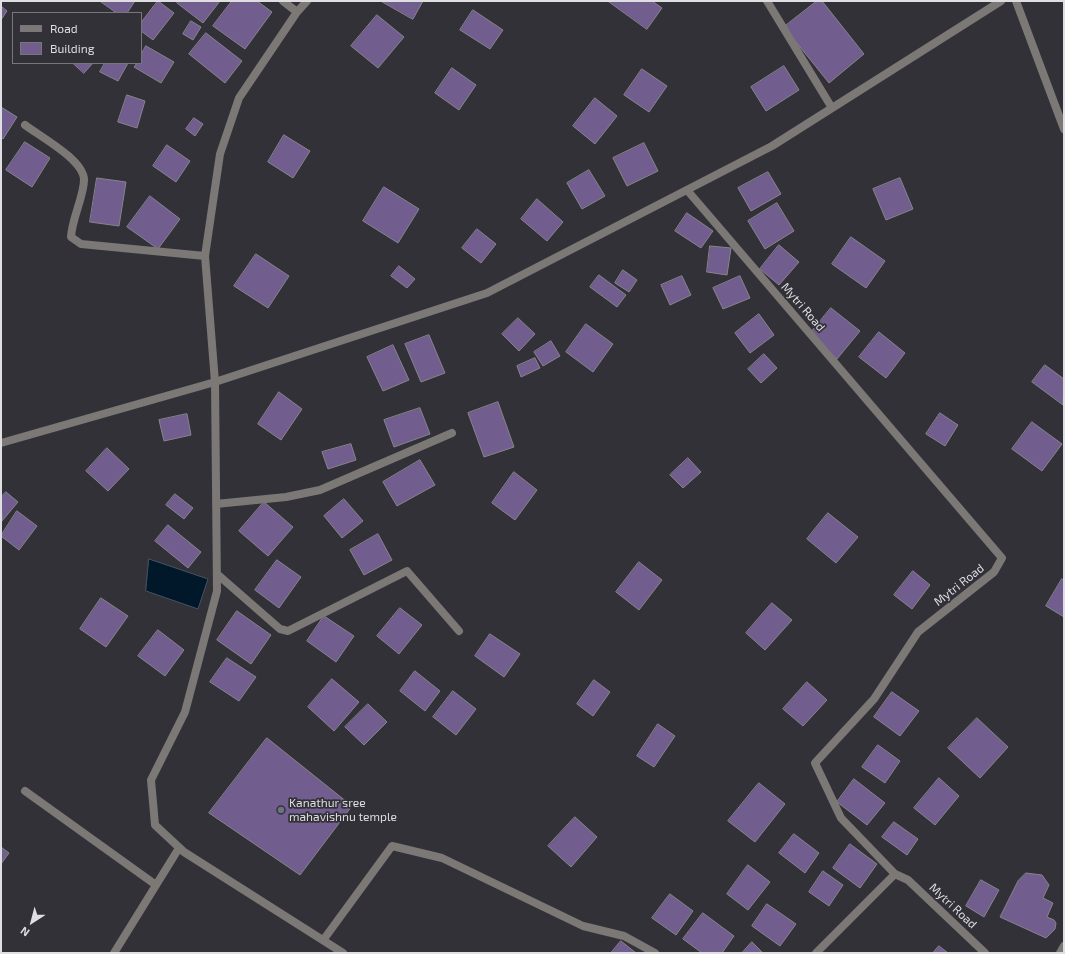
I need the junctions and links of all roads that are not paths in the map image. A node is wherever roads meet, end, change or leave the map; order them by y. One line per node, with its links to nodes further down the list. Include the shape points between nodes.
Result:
1 (283, 1): 6 (street)
2 (307, 1): 6 (street)
3 (767, 1): 7 (street)
4 (1001, 1): 7 (street)
5 (1016, 1): 8 (street); 10 (street)
6 (297, 12): 12 (street, via 239,98 220,154)
7 (832, 108): 11 (street, via 772,146)
8 (1064, 123)
9 (26, 125): 12 (street, via 75,162 82,171 84,181 71,228 71,237 81,244)
10 (1064, 129)
11 (687, 190): 13 (street, via 487,293); 21 (street, Mytri Road, via 1002,558 994,572 918,632 874,699 815,763 842,818)
12 (205, 256): 13 (street)
13 (215, 382): 15 (street); 16 (street)
14 (452, 433): 16 (street, via 320,490 286,497)
15 (1, 443)
16 (216, 504): 17 (street)
17 (217, 574): 18 (street, via 280,629 288,631 406,571); 20 (street, via 217,591 185,712 151,780 154,825)
18 (459, 631)
19 (25, 791): 22 (street)
20 (179, 848): 22 (street); 23 (street)
21 (895, 874): 28 (street); 29 (street, Mytri Road, via 908,880)
22 (156, 885): 25 (street)
23 (324, 939): 26 (street); 27 (street, via 392,846 442,858 583,926 624,936)
24 (1064, 946): 30 (street)
25 (114, 953)
26 (343, 953)
27 (655, 953)
28 (816, 953)
29 (986, 953)
30 (1060, 953)

